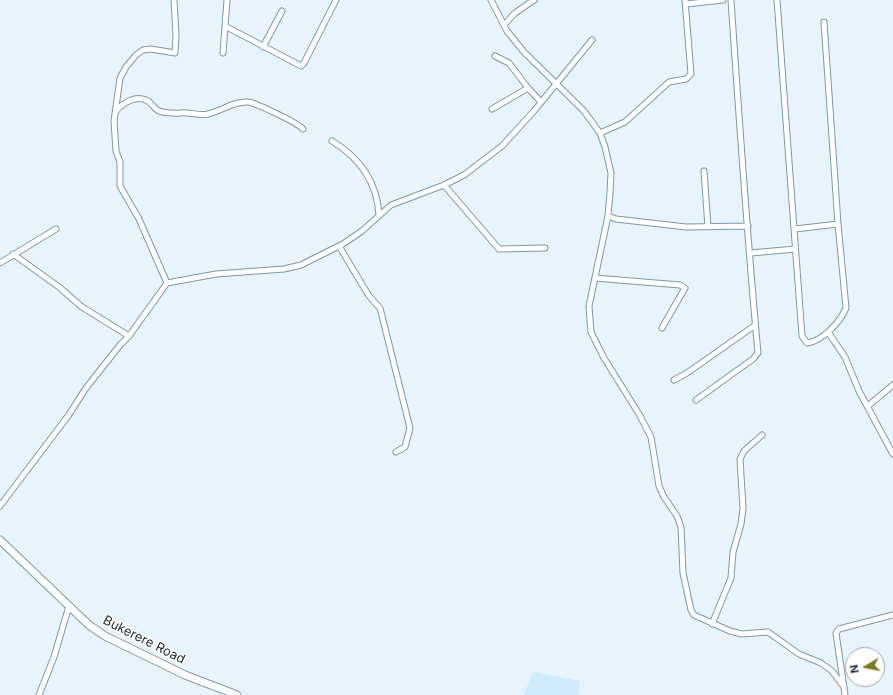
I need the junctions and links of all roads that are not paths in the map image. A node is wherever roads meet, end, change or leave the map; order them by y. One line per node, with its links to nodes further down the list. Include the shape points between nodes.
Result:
1 (174, 0): 22 (street, via 175,53 151,49 143,50 136,55 120,78)
2 (228, 0): 13 (street)
3 (336, 0): 15 (street, via 301,66)
4 (491, 0): 12 (street)
5 (534, 0): 12 (street, via 515,13)
6 (723, 0): 9 (street)
7 (730, 0): 31 (street)
8 (776, 0): 34 (street)
9 (686, 2): 24 (street, via 691,74 686,78 669,82 625,122)
10 (282, 11): 15 (street)
11 (824, 22): 30 (street)
12 (504, 25): 18 (street, via 524,52)
13 (225, 26): 15 (street); 16 (street)
14 (592, 40): 18 (street)
15 (263, 47)
16 (223, 53)
17 (495, 56): 19 (street, via 509,64)
18 (556, 84): 20 (street); 24 (street, via 584,111)
19 (528, 88): 20 (street); 21 (street)
20 (541, 102): 27 (street, via 502,146 475,168)
21 (492, 110)
22 (116, 111): 23 (street, via 126,101 141,99 163,112 199,116 235,103 248,102 259,104); 42 (street, via 114,135 120,162 120,186)
23 (303, 129)
24 (600, 133): 29 (street, via 611,173)
25 (332, 141): 28 (street, via 354,156 364,167 376,192)
26 (704, 170): 32 (street)
27 (444, 185): 28 (street, via 391,205); 36 (street, via 499,249)
28 (379, 215): 35 (street, via 362,231)
29 (608, 216): 32 (street, via 635,221); 41 (street)
30 (838, 224): 34 (street); 45 (street, via 846,308 843,316)
31 (748, 226): 32 (street); 38 (street)
32 (708, 227)
33 (56, 228): 39 (street)
34 (795, 229): 37 (street)
35 (339, 246): 42 (street, via 293,268 216,274); 52 (street, via 368,296 380,308 410,428 405,447)
36 (545, 248)
37 (795, 249): 38 (street); 45 (street, via 802,336 804,341 812,342)
38 (751, 253): 43 (street)
39 (13, 254): 40 (street); 46 (street, via 82,307)
40 (0, 263)
41 (595, 278): 44 (street, via 680,285 686,288); 58 (street, via 589,306 591,332 650,437 659,486 681,527 681,558 688,601 694,614)
42 (167, 283): 46 (street)
43 (754, 326): 47 (street); 49 (street, via 758,353)
44 (662, 328)
45 (828, 332): 50 (street, via 845,357)
46 (129, 336): 54 (street, via 86,388)
47 (674, 380)
48 (893, 385): 50 (street)
49 (696, 400)
50 (868, 406): 53 (street)
51 (762, 435): 58 (street, via 744,451 740,459 743,508 741,524 733,552 731,578)
52 (396, 452)
53 (893, 454)
54 (0, 506)
55 (0, 540): 56 (street, Bukerere Road)
56 (69, 606): 60 (street, via 54,657); 61 (street, Bukerere Road, via 105,636 185,675)
57 (893, 615): 59 (street, via 839,629 836,633)
58 (712, 624): 59 (street, via 742,634 768,632 799,654 821,663 832,671)
59 (844, 687): 62 (street)
60 (39, 695)
61 (237, 695)
62 (845, 695)

